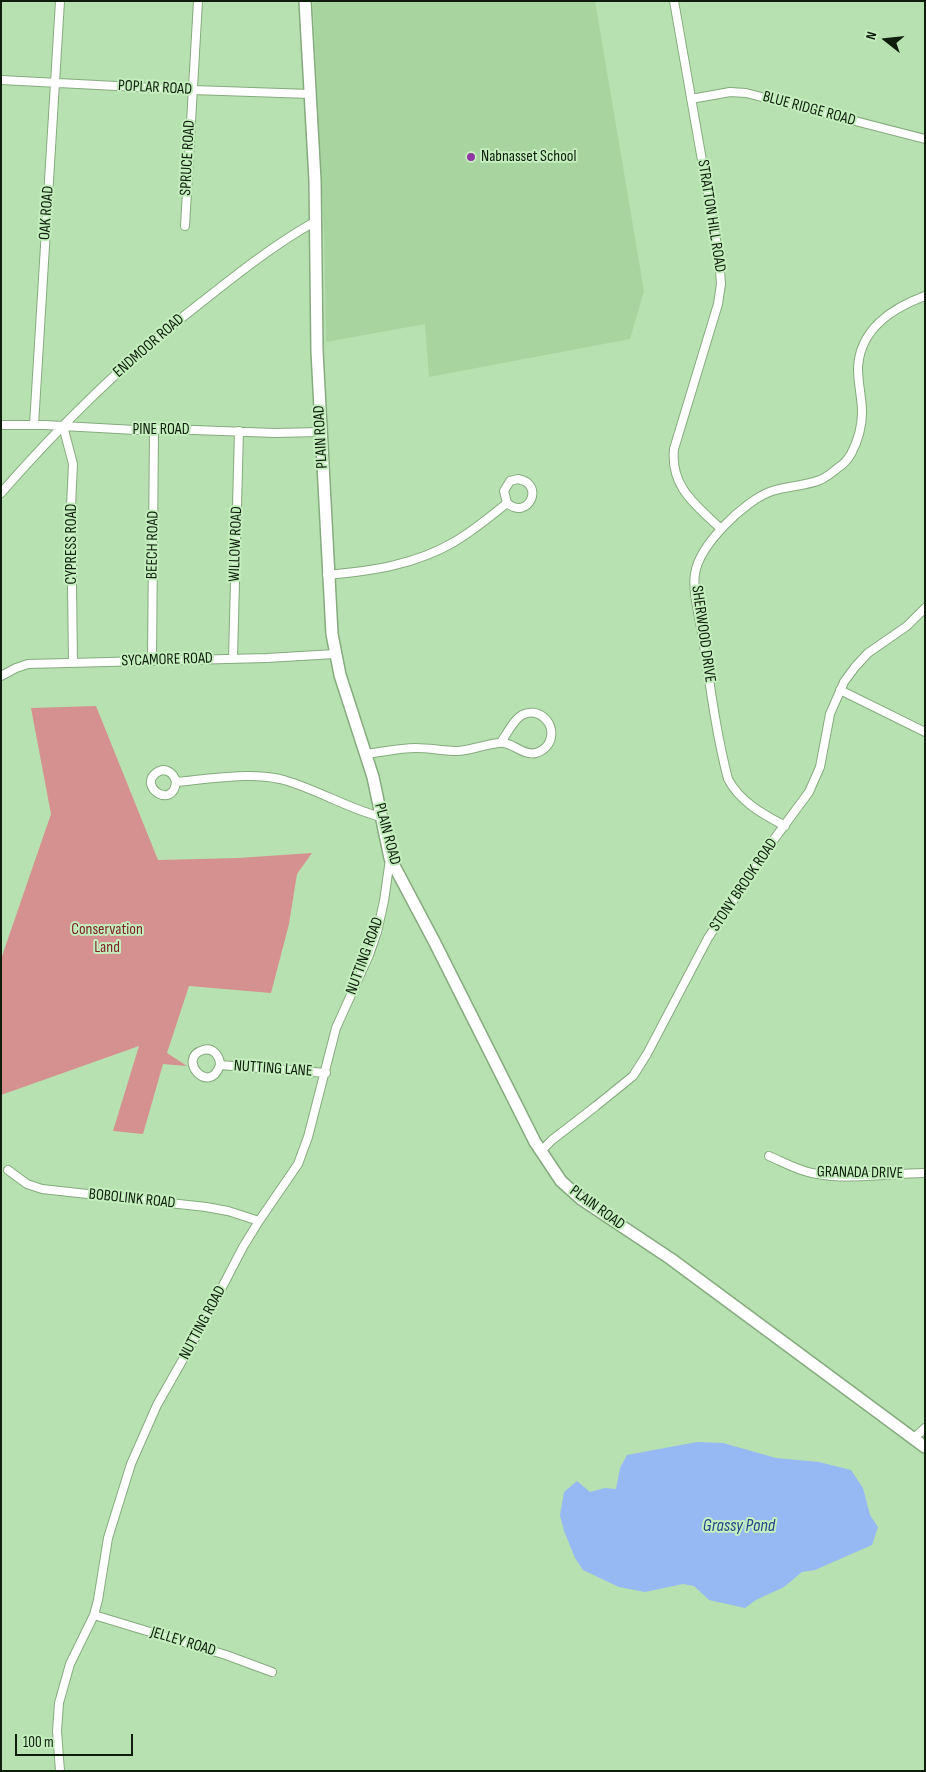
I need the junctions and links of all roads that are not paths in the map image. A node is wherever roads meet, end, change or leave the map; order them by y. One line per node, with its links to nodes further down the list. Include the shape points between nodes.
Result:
1 (60, 1): 6 (street, OAK ROAD)
2 (198, 1): 7 (street, SPRUCE ROAD)
3 (305, 1): 8 (main road, PLAIN ROAD)
4 (674, 1): 9 (street, STRATTON HILL ROAD)
5 (1, 80): 6 (street, POPLAR ROAD)
6 (55, 83): 7 (street, POPLAR ROAD); 15 (street, OAK ROAD)
7 (192, 90): 8 (street, POPLAR ROAD); 12 (street, SPRUCE ROAD)
8 (310, 94): 11 (main road, PLAIN ROAD)
9 (691, 99): 10 (street, BLUE RIDGE ROAD, via 730,92 746,93); 22 (street, STRATTON HILL ROAD, via 721,284 717,309 674,449 673,465 682,489)
10 (925, 139)
11 (316, 221): 16 (street, ENDMOOR ROAD, via 208,296 161,334); 19 (main road, PLAIN ROAD)
12 (185, 226)
13 (925, 296): 22 (street, SHERWOOD DRIVE, via 895,309 866,339 858,368 862,401 860,432 844,463 822,480 766,493)
14 (1, 425): 15 (street, PINE ROAD)
15 (34, 425): 16 (street, PINE ROAD)
16 (63, 426): 17 (street, PINE ROAD); 20 (street, ENDMOOR ROAD); 28 (street, CYPRESS ROAD, via 73,464)
17 (154, 429): 18 (street, PINE ROAD); 27 (street, BEECH ROAD)
18 (239, 431): 19 (street, PINE ROAD); 26 (street, WILLOW ROAD)
19 (320, 432): 23 (main road, PLAIN ROAD)
20 (1, 493)
21 (507, 503): 23 (street, via 464,536 432,554 410,562)
22 (721, 529): 36 (street, SHERWOOD DRIVE, via 697,564 694,588 715,719 733,787 766,815)
23 (327, 575): 25 (main road, PLAIN ROAD)
24 (925, 608): 30 (street, STONY BROOK ROAD, via 907,626 868,653)
25 (335, 654): 26 (street, SYCAMORE ROAD); 33 (main road, PLAIN ROAD)
26 (233, 658): 27 (street, SYCAMORE ROAD)
27 (152, 660): 28 (street, SYCAMORE ROAD)
28 (73, 663): 29 (street, SYCAMORE ROAD, via 28,664)
29 (1, 676)
30 (840, 690): 31 (street); 36 (street, STONY BROOK ROAD, via 830,714 814,784)
31 (925, 732)
32 (501, 742): 32 (street, via 518,718 528,713 543,716 550,725 550,741 538,752 527,753); 33 (street, via 466,750 408,748)
33 (366, 754): 35 (main road, PLAIN ROAD)
34 (176, 782): 35 (street, via 271,778)
35 (381, 817): 37 (main road, PLAIN ROAD)
36 (785, 826): 42 (street, STONY BROOK ROAD, via 708,938 633,1076)
37 (390, 858): 38 (main road, PLAIN ROAD); 39 (street, NUTTING ROAD)
38 (402, 882): 39 (street); 42 (main road, PLAIN ROAD)
39 (386, 888): 41 (street, NUTTING ROAD, via 378,932 336,1028)
40 (220, 1066): 41 (street, NUTTING LANE)
41 (326, 1072): 46 (street, NUTTING ROAD, via 298,1164)
42 (541, 1151): 48 (main road, PLAIN ROAD, via 561,1181 581,1199 671,1259)
43 (769, 1156): 45 (street, GRANADA DRIVE, via 822,1175)
44 (8, 1170): 46 (street, BOBOLINK ROAD, via 27,1184 42,1189 206,1207)
45 (925, 1173)
46 (259, 1221): 50 (street, NUTTING ROAD, via 158,1405 131,1464 108,1538)
47 (925, 1428): 48 (street)
48 (913, 1439): 49 (main road, PLAIN ROAD)
49 (925, 1447)
50 (94, 1615): 51 (street, JELLEY ROAD); 52 (street, NUTTING ROAD, via 70,1664 59,1703)
51 (272, 1672)
52 (60, 1771)

